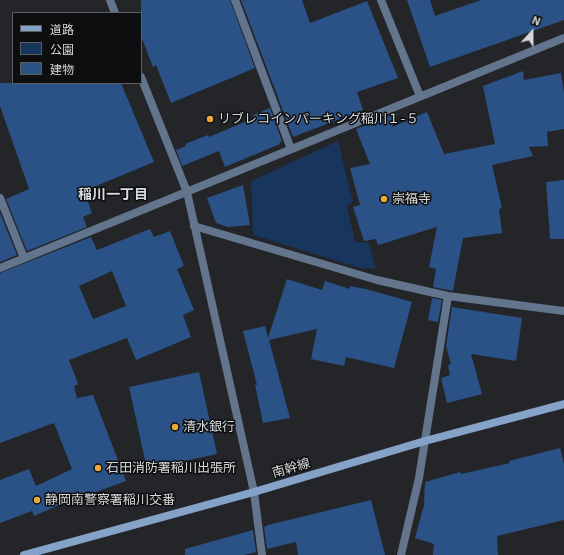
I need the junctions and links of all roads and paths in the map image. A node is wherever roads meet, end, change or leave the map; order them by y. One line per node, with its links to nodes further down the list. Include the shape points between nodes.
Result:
1 (110, 0): 4 (street)
2 (235, 0): 8 (street)
3 (381, 0): 7 (street)
4 (115, 12)
5 (564, 38): 7 (street)
6 (142, 80): 9 (street)
7 (420, 96): 8 (street)
8 (292, 149): 9 (street)
9 (187, 192): 11 (street); 12 (street)
10 (0, 198): 12 (street)
11 (194, 226): 14 (street, via 377,280); 18 (street)
12 (24, 258): 13 (street)
13 (0, 268)
14 (448, 296): 15 (street); 17 (street)
15 (564, 311)
16 (564, 404): 17 (main road, 南幹線)
17 (425, 441): 18 (main road, 南幹線); 21 (street)
18 (254, 492): 19 (main road, 南幹線); 20 (street)
19 (24, 555)
20 (262, 555)
21 (401, 555)

